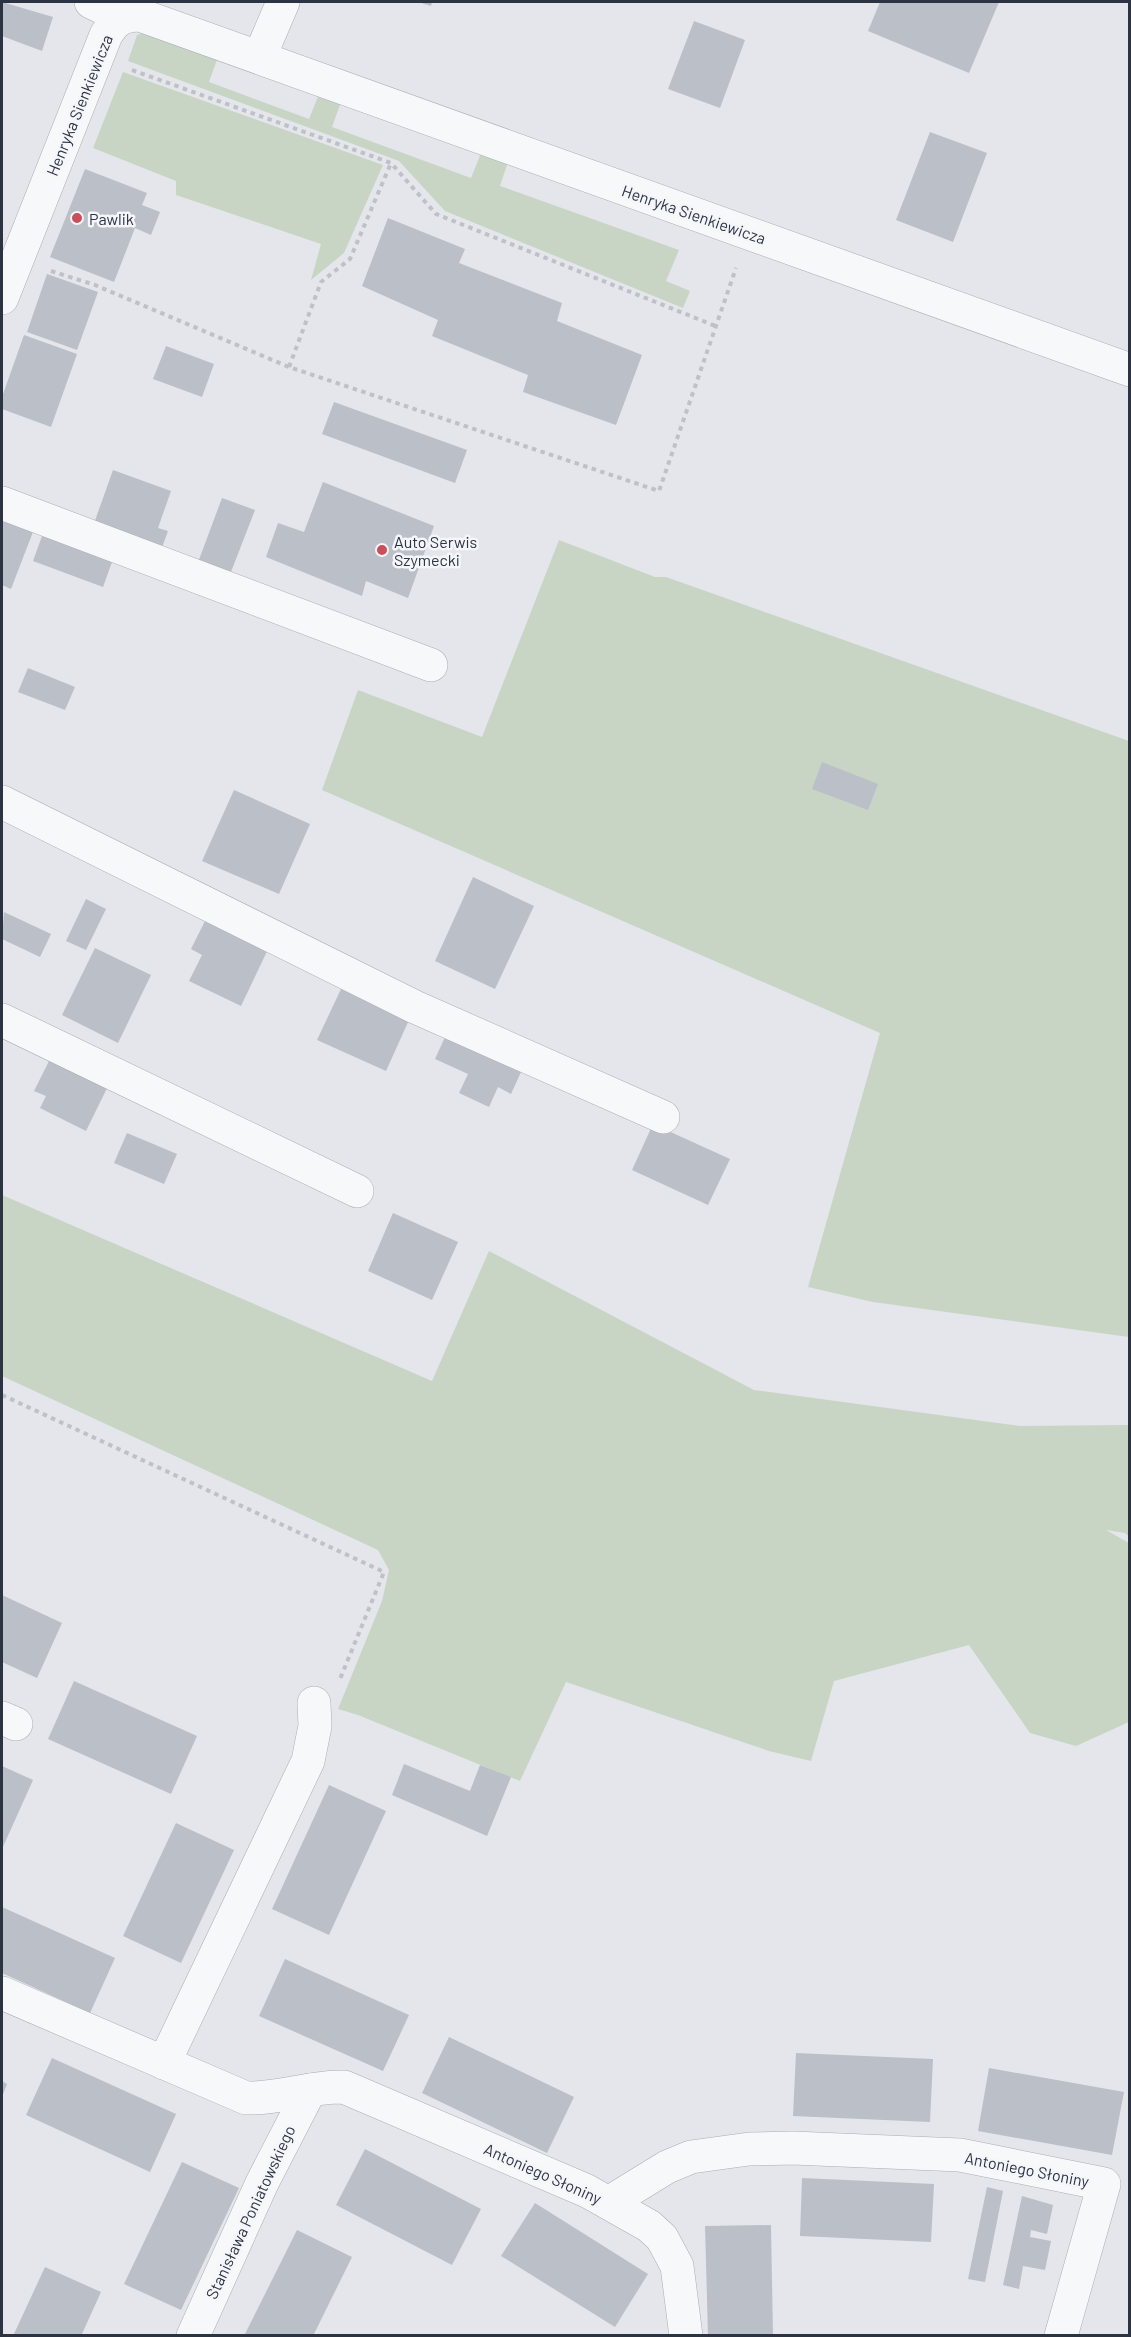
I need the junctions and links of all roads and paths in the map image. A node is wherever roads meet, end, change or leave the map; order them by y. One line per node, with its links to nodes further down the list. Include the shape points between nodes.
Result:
1 (91, 2): 3 (street)
2 (283, 2): 4 (street)
3 (123, 16): 4 (street, Henryka Sienkiewicza, via 140,15); 5 (street, Henryka Sienkiewicza, via 111,27)
4 (260, 56): 7 (street, Henryka Sienkiewicza)
5 (97, 57): 6 (path); 8 (street, Henryka Sienkiewicza)
6 (391, 163): 9 (path, via 436,214); 10 (path, via 350,259 321,282)
7 (747, 233): 9 (path); 11 (street, Henryka Sienkiewicza)
8 (8, 273): 10 (path, via 95,285)
9 (718, 327): 10 (path, via 659,491)
10 (289, 367)
11 (1130, 370)
12 (2, 503): 13 (street)
13 (431, 665)
14 (2, 802): 16 (street, via 415,1007)
15 (2, 1020): 17 (street)
16 (663, 1117)
17 (357, 1191)
18 (2, 1395): 19 (path, via 384,1572)
19 (339, 1682)
20 (314, 1703): 22 (street, via 312,1747)
21 (2, 1993): 22 (street, Antoniego Słoniny)
22 (164, 2062): 23 (street, Antoniego Słoniny, via 246,2098)
23 (310, 2090): 24 (street, Antoniego Słoniny, via 344,2087); 25 (street, Stanisława Poniatowskiego, via 262,2182)
24 (610, 2202): 26 (street, via 649,2226 671,2251 682,2282); 27 (street, Antoniego Słoniny, via 691,2157 760,2149 960,2155 1104,2184)
25 (193, 2336)
26 (686, 2336)
27 (1061, 2336)

